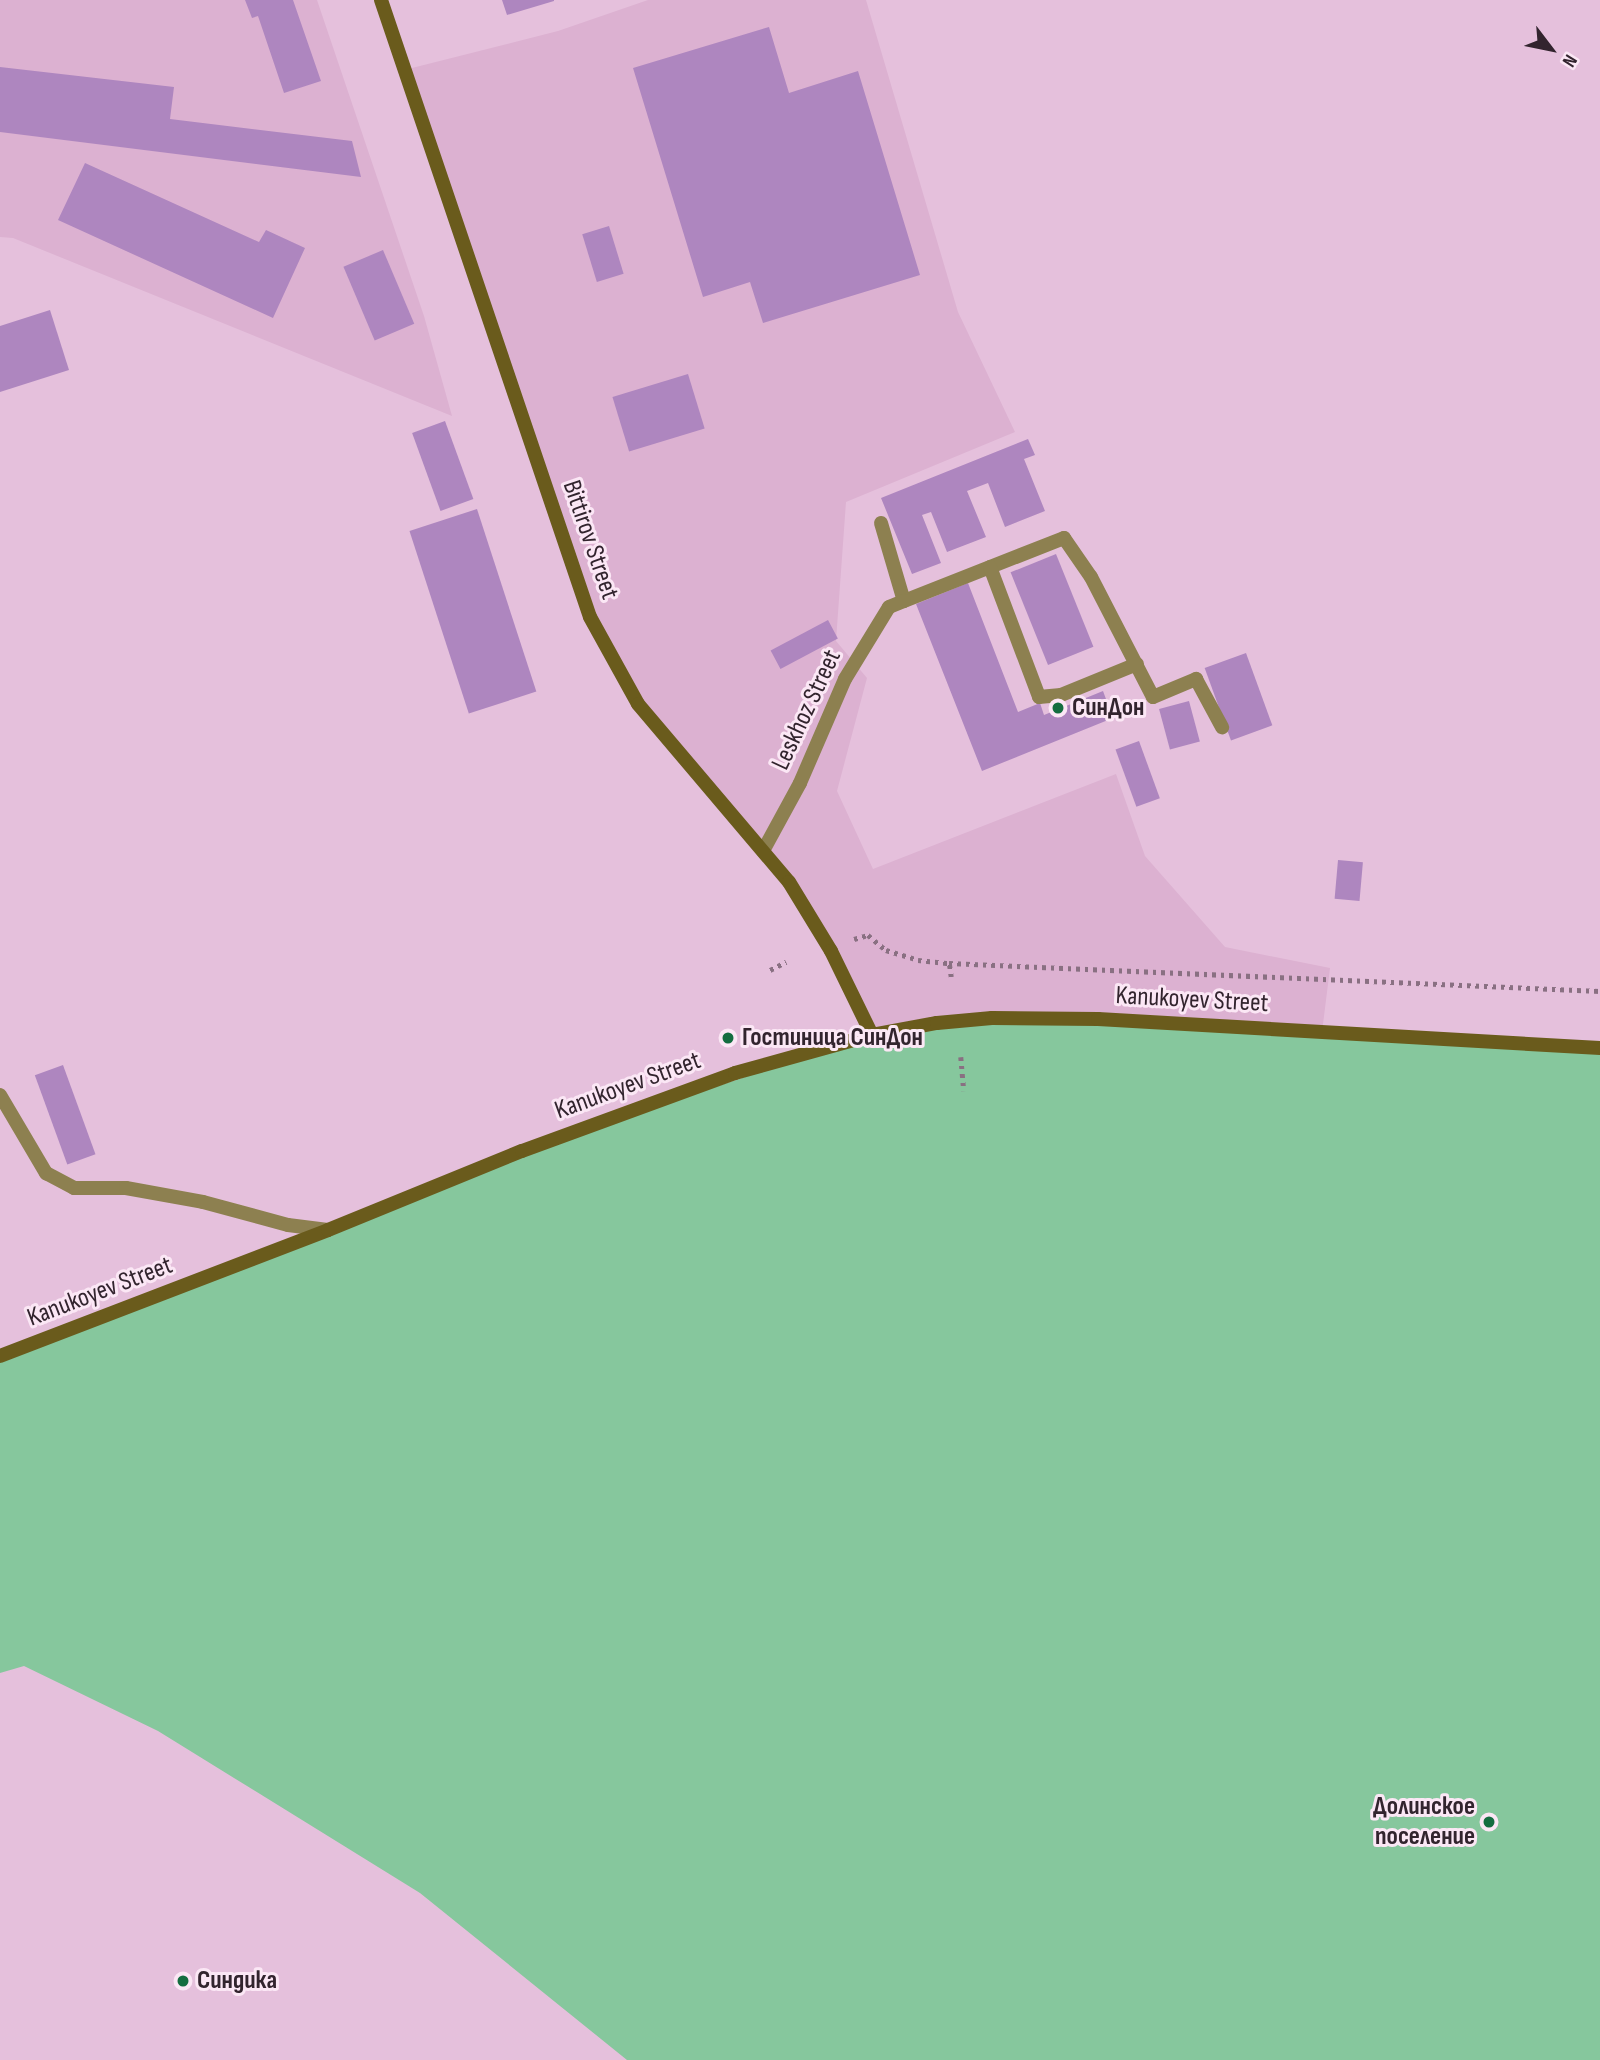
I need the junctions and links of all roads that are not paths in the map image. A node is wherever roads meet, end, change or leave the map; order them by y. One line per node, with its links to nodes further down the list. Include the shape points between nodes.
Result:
1 (381, 0): 7 (street, Bittirov Street, via 590,617 638,704)
2 (881, 523): 4 (street)
3 (990, 567): 4 (street); 5 (street, via 1064,538 1091,577); 5 (street, via 1039,697 1061,695)
4 (904, 601): 7 (street, Leskhoz Street, via 889,607 845,679 800,783)
5 (1137, 664): 6 (street, via 1153,697 1196,679)
6 (1222, 727)
7 (763, 851): 8 (street, Bittirov Street, via 813,919)
8 (872, 1035): 9 (street, Kanukoyev Street, via 992,1018 1098,1019); 11 (street, Kanukoyev Street, via 735,1073 523,1151)
9 (1600, 1048)
10 (0, 1095): 11 (street, via 46,1173 74,1188 126,1188)
11 (328, 1230): 12 (street, Kanukoyev Street)
12 (0, 1356)

